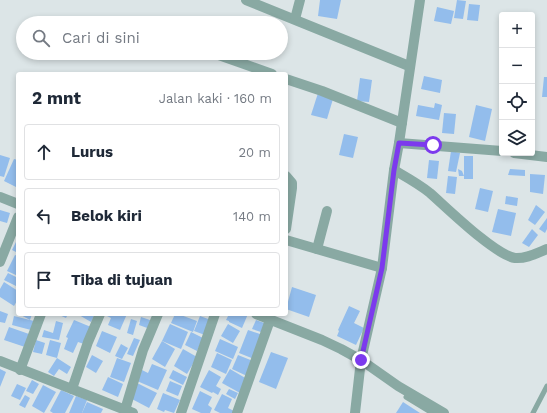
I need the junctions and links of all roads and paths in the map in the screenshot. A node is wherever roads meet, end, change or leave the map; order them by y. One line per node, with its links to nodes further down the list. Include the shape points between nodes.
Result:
1 (246, 0): 4 (street)
2 (300, 0): 6 (street)
3 (420, 0): 8 (street)
4 (287, 16)
5 (288, 16): 6 (street)
6 (295, 19): 8 (street)
7 (233, 60): 9 (street)
8 (410, 66): 11 (street)
9 (266, 72)
10 (288, 80): 11 (street)
11 (402, 123): 12 (street)
12 (399, 143): 13 (street); 16 (street)
13 (499, 152)
14 (535, 156): 15 (street)
15 (547, 157)
16 (394, 170): 25 (street, via 419,185 506,255 524,257); 27 (street)
17 (288, 178): 21 (street, via 292,188)
18 (0, 197): 19 (street)
19 (16, 203)
20 (327, 211): 24 (street)
21 (288, 215)
22 (16, 222): 26 (street)
23 (288, 241): 24 (street)
24 (317, 249): 27 (street)
25 (547, 249)
26 (0, 262)
27 (382, 268): 34 (street)
28 (39, 316): 36 (street)
29 (99, 316): 38 (street)
30 (157, 316): 40 (street, via 143,350)
31 (214, 316): 41 (street)
32 (261, 316): 33 (street)
33 (270, 320): 34 (street, via 322,340); 42 (street)
34 (361, 360): 43 (street); 45 (street, via 398,386)
35 (0, 361): 36 (street)
36 (20, 370): 38 (street)
37 (547, 386): 46 (lane)
38 (72, 390): 40 (street)
39 (406, 397): 44 (lane)
40 (129, 411)
41 (181, 413)
42 (237, 413)
43 (355, 413)
44 (432, 413)
45 (444, 413)
46 (532, 413)

